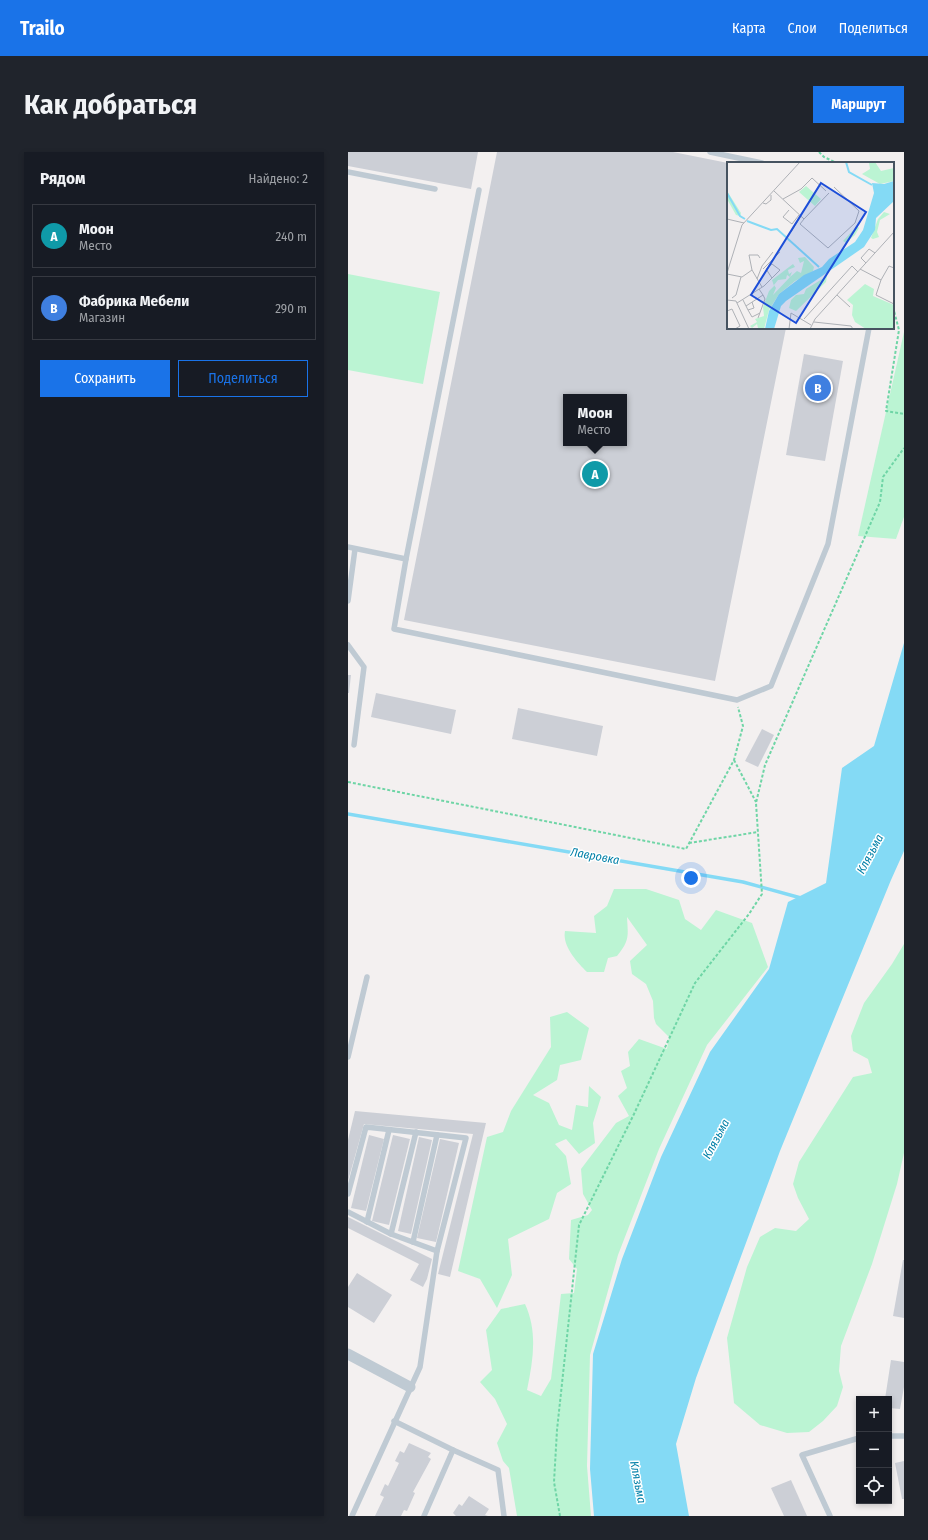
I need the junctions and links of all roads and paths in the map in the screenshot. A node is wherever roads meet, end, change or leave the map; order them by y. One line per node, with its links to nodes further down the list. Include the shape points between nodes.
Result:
1 (710, 152): 3 (lane)
2 (819, 152): 4 (path)
3 (757, 162)
4 (835, 162)
5 (348, 172): 6 (lane)
6 (435, 189)
7 (479, 190): 14 (lane)
8 (894, 311): 10 (path, via 899,330 886,411)
9 (869, 329): 17 (lane, via 828,544 771,686)
10 (904, 414)
11 (904, 448): 21 (path, via 883,477 880,502 765,766)
12 (348, 547): 13 (lane)
13 (354, 549): 14 (lane); 15 (lane)
14 (406, 559): 17 (lane, via 394,629)
15 (348, 601)
16 (348, 645): 18 (lane, via 364,667)
17 (736, 700): 19 (path, via 743,726)
18 (354, 745)
19 (734, 760): 21 (path); 23 (path)
20 (348, 782): 23 (path, via 686,849)
21 (756, 803): 22 (path)
22 (758, 832): 23 (path); 45 (path, via 762,894 750,914 695,983 579,1225 557,1430 554,1482)
23 (689, 843)
24 (367, 977): 25 (lane)
25 (348, 1057)
26 (389, 1130): 27 (lane); 29 (lane, via 366,1127); 31 (lane)
27 (416, 1132): 28 (lane); 32 (lane)
28 (437, 1135): 33 (lane); 34 (lane, via 466,1138)
29 (348, 1194)
30 (348, 1212): 31 (lane)
31 (367, 1222): 32 (lane)
32 (391, 1234): 33 (lane)
33 (413, 1242): 34 (lane)
34 (437, 1252): 36 (lane, via 420,1367)
35 (348, 1354): 36 (street)
36 (410, 1387): 37 (lane)
37 (394, 1421): 41 (lane); 42 (lane)
38 (892, 1436): 39 (lane)
39 (904, 1436)
40 (856, 1439): 46 (lane, via 802,1455)
41 (453, 1450): 43 (lane); 44 (lane, via 498,1470)
42 (352, 1516)
43 (424, 1516)
44 (504, 1516)
45 (560, 1516)
46 (830, 1516)

